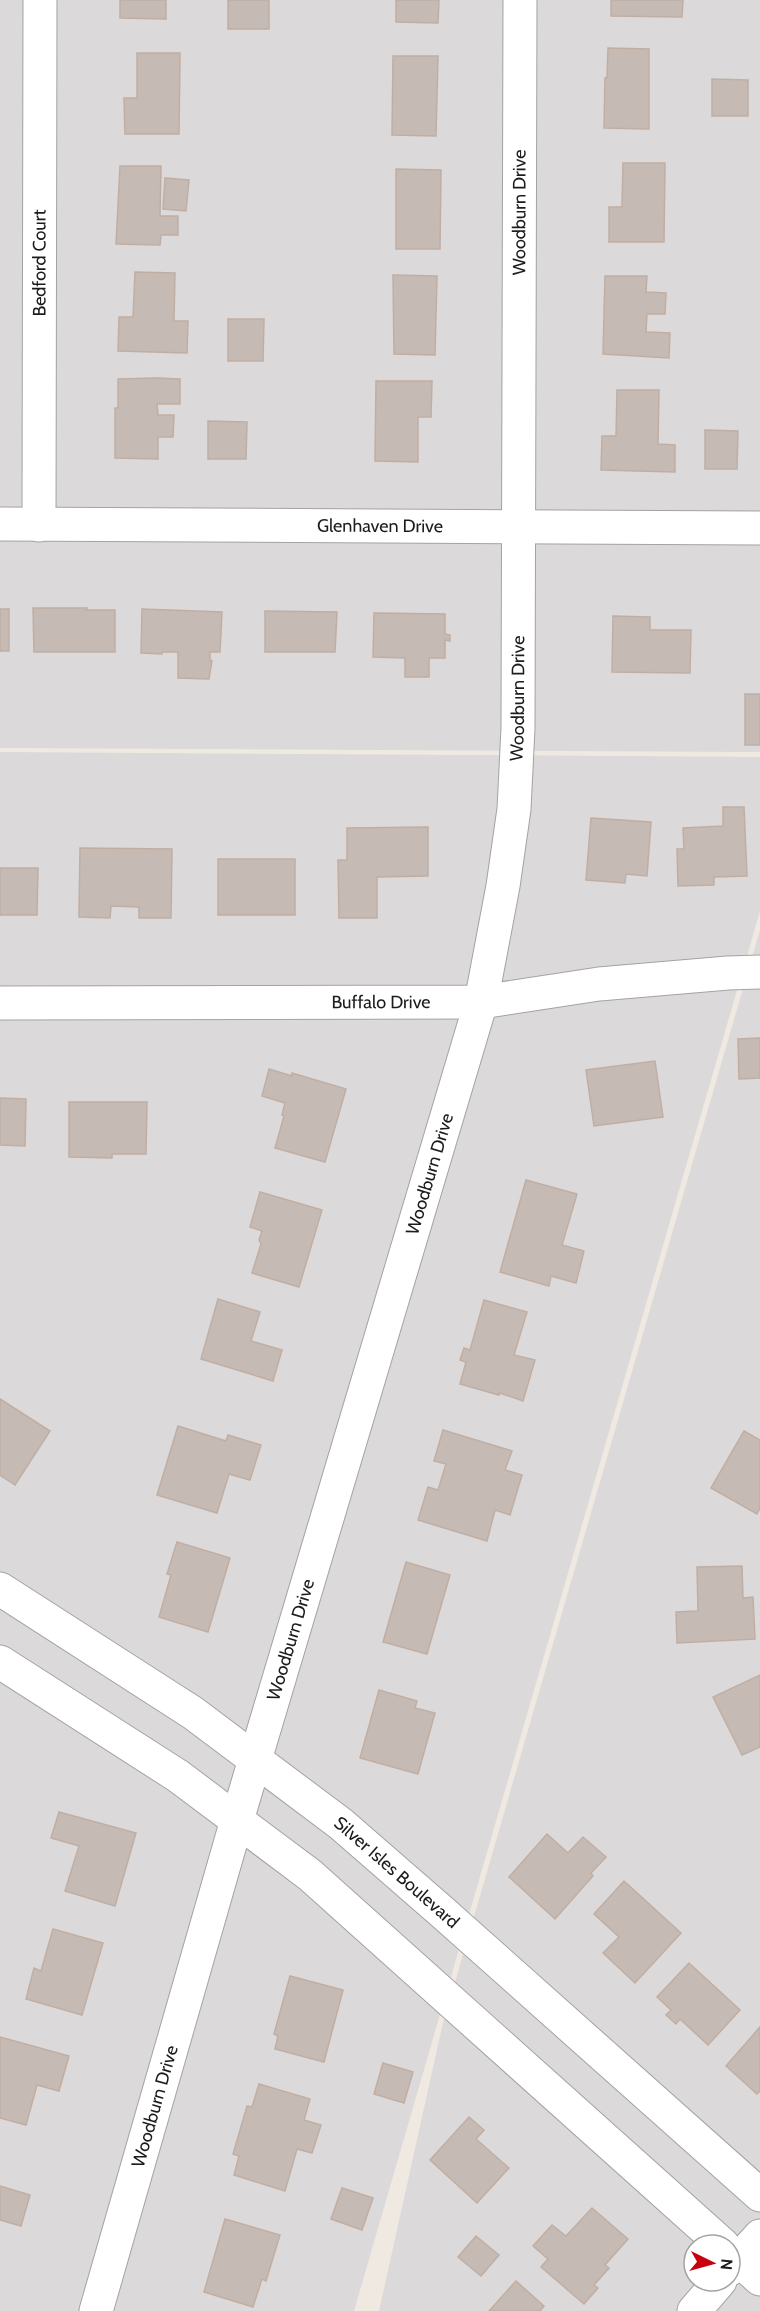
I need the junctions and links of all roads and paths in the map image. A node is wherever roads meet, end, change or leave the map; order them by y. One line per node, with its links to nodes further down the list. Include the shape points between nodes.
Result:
1 (40, 0): 4 (street, Bedford Court)
2 (520, 0): 5 (street, Woodburn Drive)
3 (0, 524): 4 (street, Glenhaven Drive)
4 (39, 525): 5 (street, Glenhaven Drive)
5 (517, 526): 6 (street, Glenhaven Drive); 8 (street, Woodburn Drive, via 518,728 514,809)
6 (760, 528)
7 (760, 972): 8 (street, Buffalo Drive, via 599,984)
8 (481, 1002): 9 (street, Buffalo Drive); 12 (street, Woodburn Drive)
9 (0, 1003)
10 (0, 1589): 12 (street, Silver Isles Boulevard, via 193,1713)
11 (0, 1662): 13 (street, via 178,1776)
12 (255, 1760): 13 (street, Woodburn Drive); 14 (street, Silver Isles Boulevard, via 341,1824)
13 (237, 1820): 15 (street, via 310,1875); 17 (street, Woodburn Drive)
14 (760, 2195)
15 (707, 2233)
16 (709, 2293): 18 (street)
17 (96, 2311)
18 (694, 2311)

